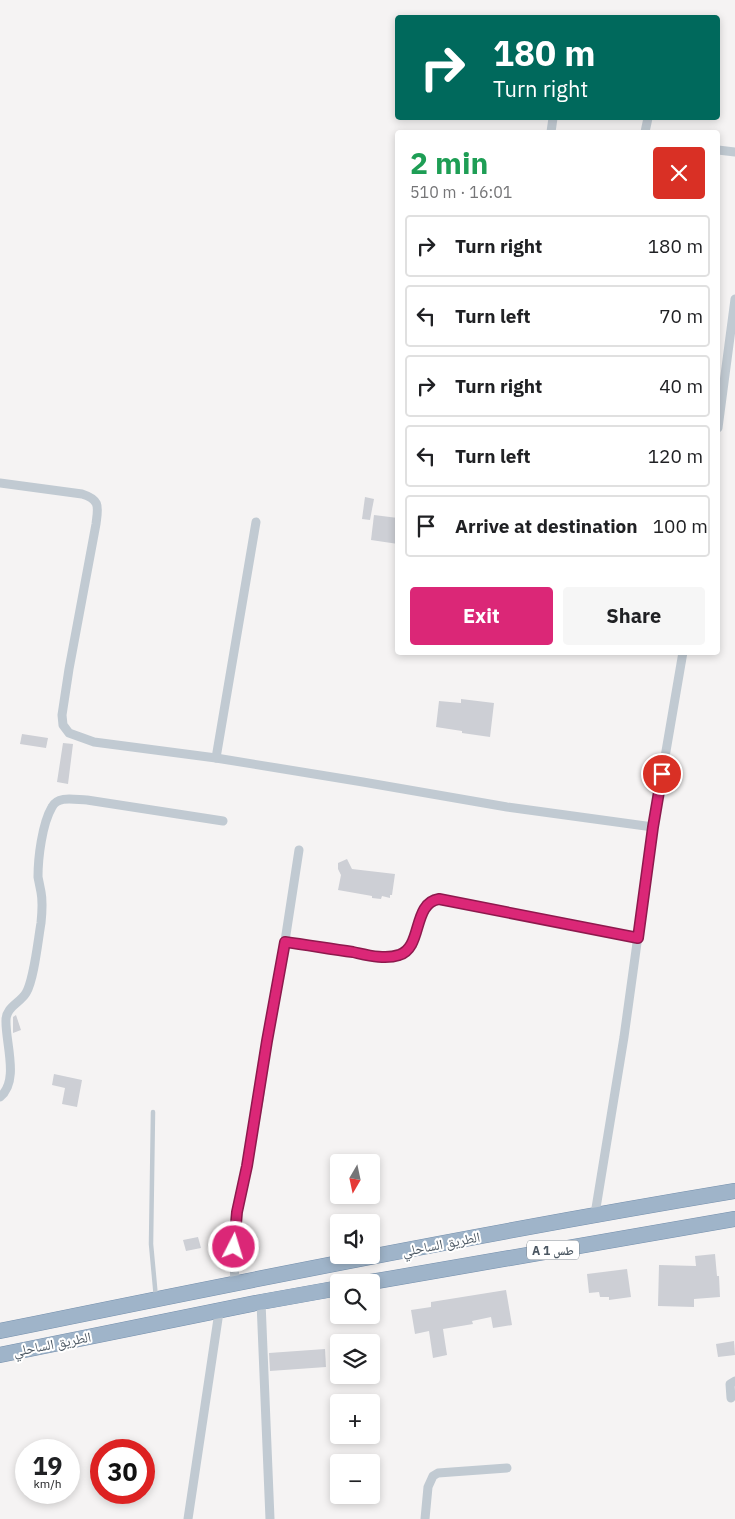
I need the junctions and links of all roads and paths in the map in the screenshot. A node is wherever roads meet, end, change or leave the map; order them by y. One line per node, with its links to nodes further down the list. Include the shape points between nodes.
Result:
1 (720, 150): 2 (street)
2 (735, 152)
3 (735, 299): 4 (street)
4 (720, 413)
5 (0, 483): 8 (street, via 82,494 96,500 98,507 62,715 63,725 69,733 94,742)
6 (256, 522): 8 (street)
7 (682, 655): 10 (street)
8 (216, 758): 10 (street, via 507,807)
9 (223, 821): 14 (street, via 87,800 58,800 52,805 42,835 38,878 42,910 40,929 26,994 10,1009 6,1019 10,1081)
10 (653, 827): 12 (street)
11 (299, 850): 13 (street)
12 (638, 938): 13 (street, via 439,899 424,909 413,939 407,950 399,955 373,956); 17 (street)
13 (285, 942): 20 (street, via 237,1212)
14 (0, 1097)
15 (154, 1112): 22 (lane, via 151,1244)
16 (735, 1191): 17 (highway, الطريق الساحلي / A 1 طس)
17 (595, 1214): 20 (highway, الطريق الساحلي / A 1 طس)
18 (735, 1219): 19 (highway, الطريق الساحلي / A 1 طس)
19 (380, 1280)
20 (235, 1284): 22 (highway, الطريق الساحلي / A 1 طس)
21 (330, 1290): 23 (highway, الطريق الساحلي)
22 (156, 1299): 25 (highway, الطريق الساحلي / A 1 طس)
23 (261, 1302): 24 (highway, الطريق الساحلي); 31 (street)
24 (219, 1312): 26 (highway, الطريق الساحلي); 30 (street)
25 (0, 1331)
26 (0, 1355)
27 (735, 1381): 28 (street, via 730,1384)
28 (731, 1398)
29 (507, 1468): 32 (street, via 433,1476 428,1487)
30 (188, 1519)
31 (270, 1519)
32 (425, 1519)

